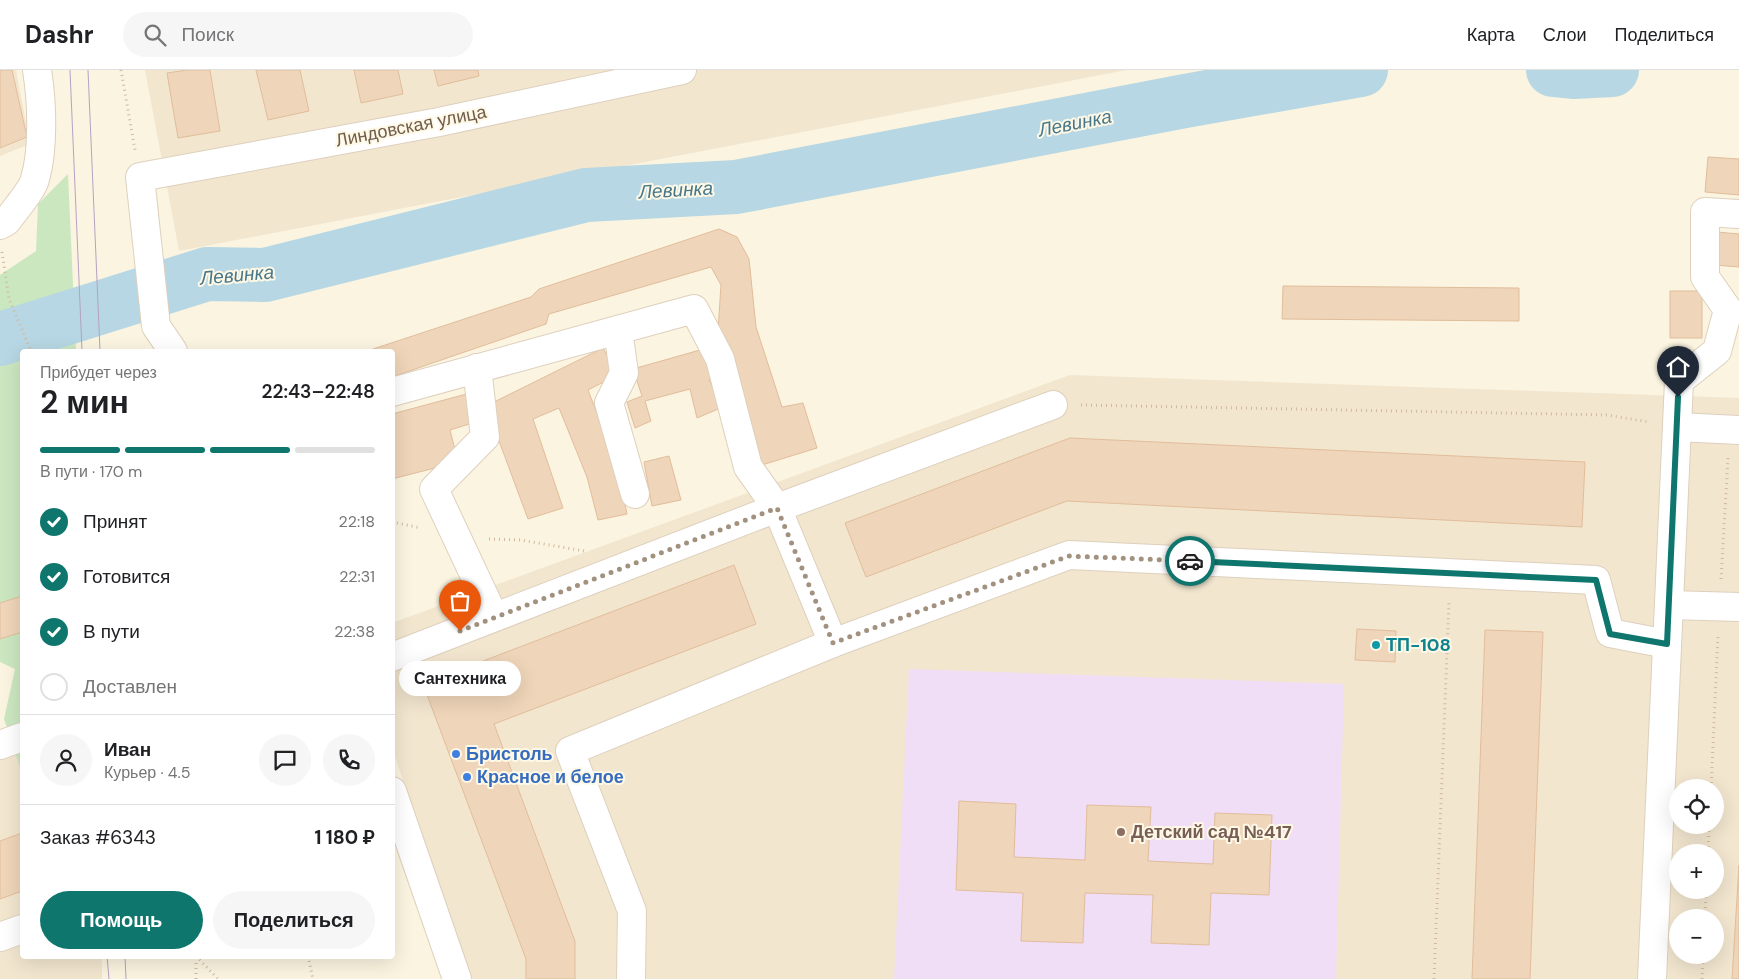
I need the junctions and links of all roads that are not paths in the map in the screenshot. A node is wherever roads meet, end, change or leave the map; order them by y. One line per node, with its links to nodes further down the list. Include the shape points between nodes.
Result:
1 (37, 70): 4 (street, via 41,138 35,181 7,221)
2 (682, 70): 6 (street, Линдовская улица, via 439,122 140,178 156,326)
3 (1739, 214): 7 (street, via 1705,212 1704,277 1728,310)
4 (1, 237)
5 (618, 330): 8 (street); 13 (street, via 624,373 609,402); 14 (street, via 694,309 720,359 748,468)
6 (172, 349)
7 (1728, 353): 11 (street, via 1679,381)
8 (477, 368): 9 (street); 17 (street, via 485,437 434,490)
9 (395, 391)
10 (1053, 405): 14 (street)
11 (1677, 427): 12 (street); 15 (street)
12 (1739, 430)
13 (634, 494)
14 (777, 508): 17 (street); 18 (street)
15 (1669, 605): 16 (street); 19 (street)
16 (1739, 607)
17 (494, 618): 20 (street)
18 (833, 643): 19 (street, via 1069,556 1596,580 1610,634); 27 (street, via 570,751 632,911)
19 (1667, 644): 28 (street)
20 (395, 656)
21 (20, 738): 22 (street)
22 (0, 745)
23 (395, 800): 26 (street)
24 (20, 930): 25 (street)
25 (0, 937)
26 (458, 979)
27 (631, 979)
28 (1652, 979)

